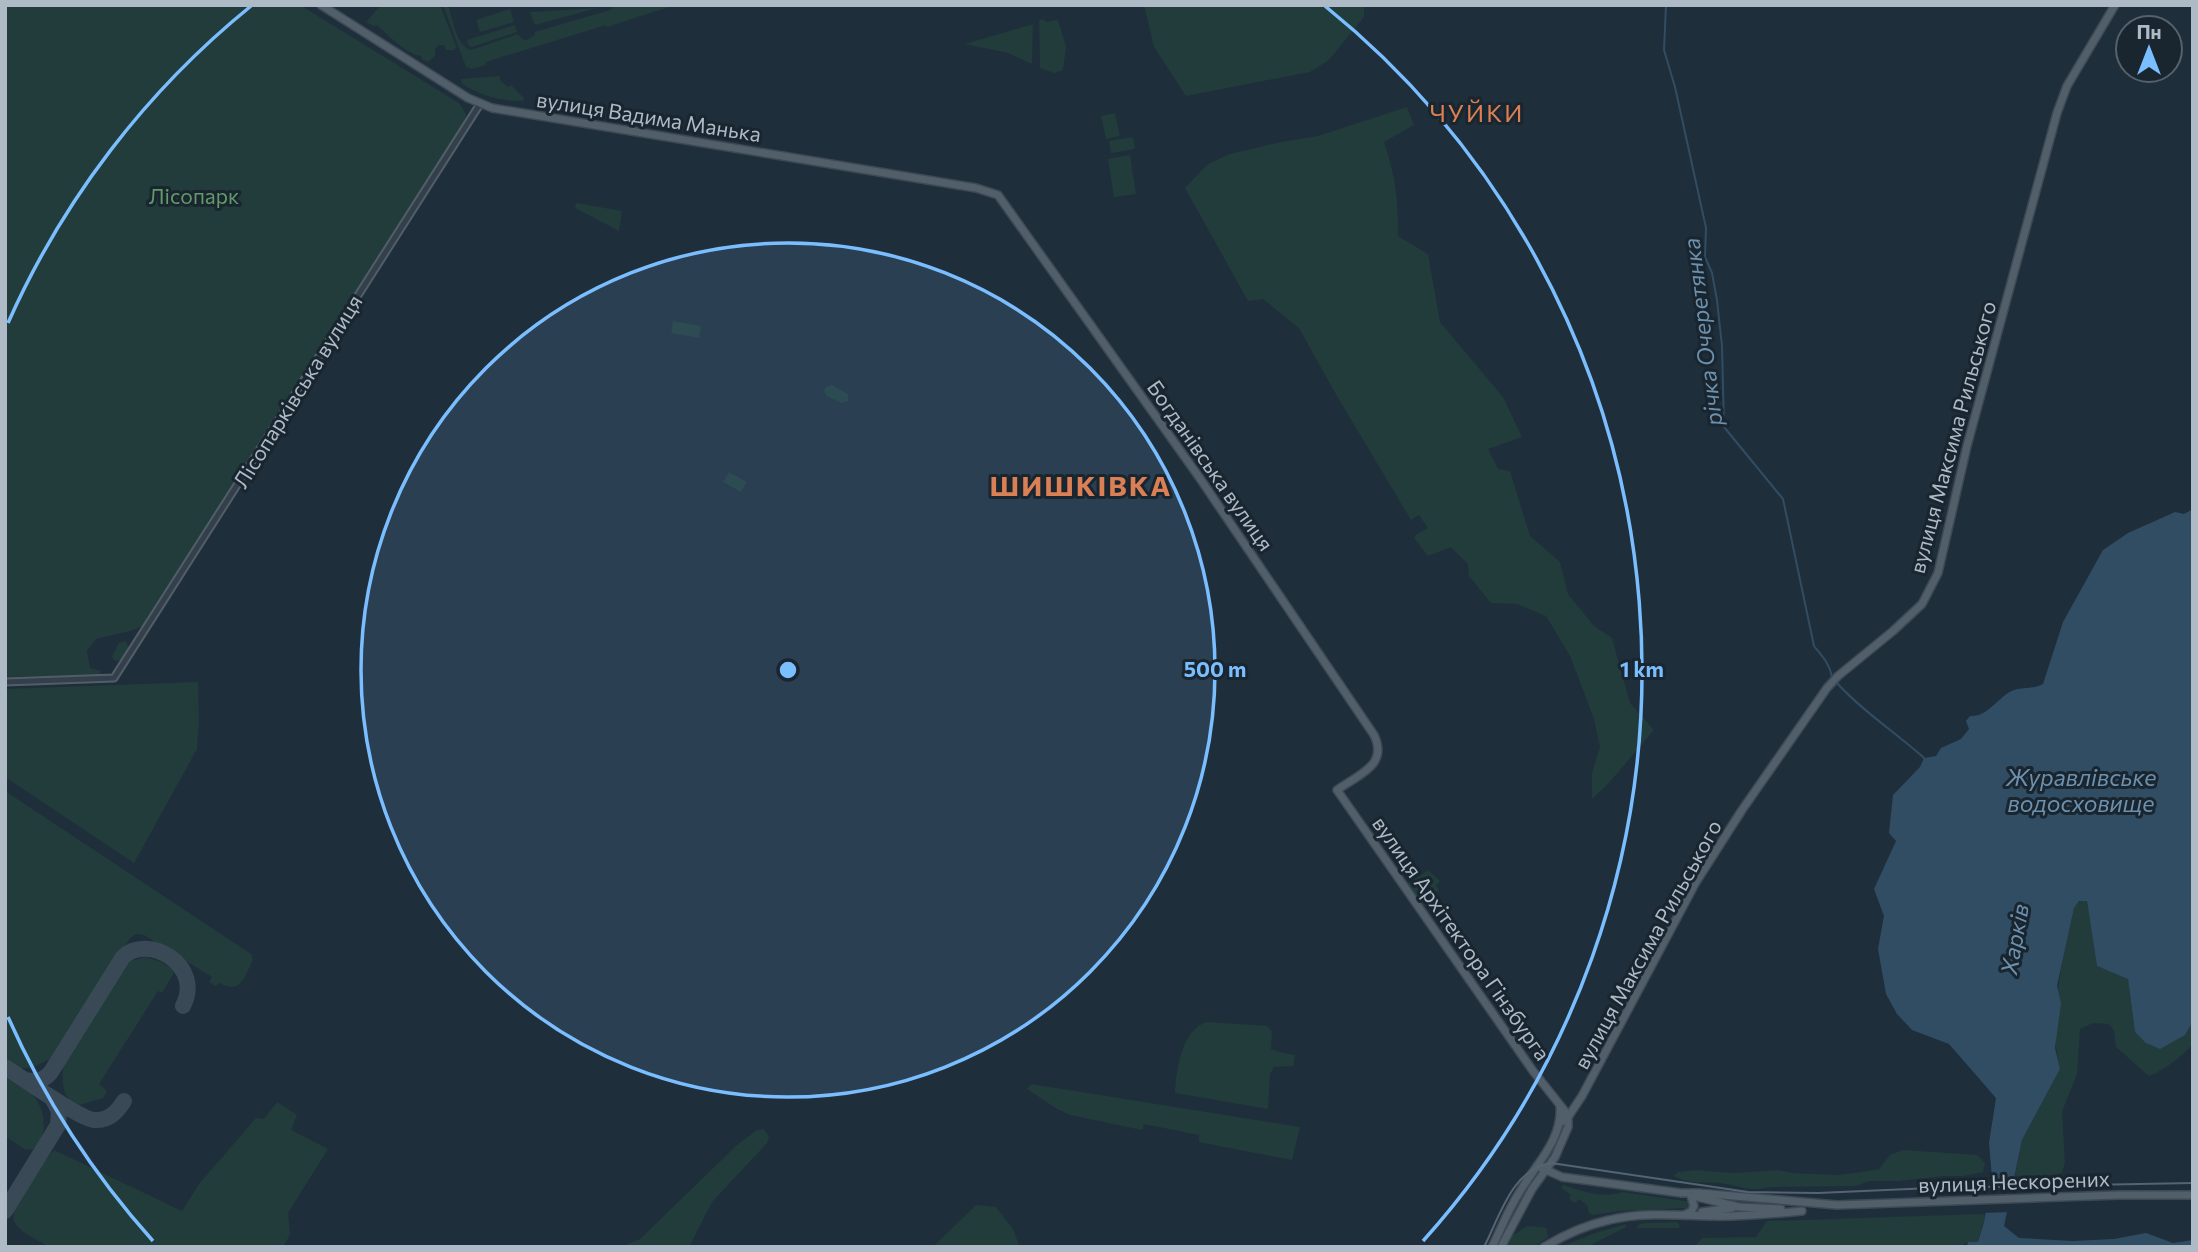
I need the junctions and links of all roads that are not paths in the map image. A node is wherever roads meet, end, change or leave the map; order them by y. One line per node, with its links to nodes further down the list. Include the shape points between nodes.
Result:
1 (321, 5): 3 (main road, вулиця Вадима Манька)
2 (2115, 5): 8 (main road, вулиця Максима Рильського, via 2056,113 1938,573 1922,604 1827,688 1742,810 1696,882)
3 (480, 104): 4 (main road, вулиця Вадима Манька); 5 (street, Лісопарківська вулиця, via 114,678)
4 (998, 194): 6 (main road, Богданівська вулиця, via 1374,735 1379,750 1375,762)
5 (5, 681)
6 (1337, 790): 7 (main road, вулиця Архітектора Гінзбурга)
7 (1560, 1105): 8 (main road); 9 (main road, вулиця Максима Рильського)
8 (1568, 1117): 9 (main road, вулиця Максима Рильського); 11 (main road, вулиця Максима Рильського, via 1566,1134)
9 (1560, 1123): 10 (main road, вулиця Максима Рильського)
10 (1537, 1166): 11 (main road, вулиця Нескорених); 17 (main road, вулиця Максима Рильського)
11 (1545, 1171): 12 (main road, вулиця Нескорених); 18 (main road, вулиця Максима Рильського)
12 (1687, 1194): 14 (main road, вулиця Нескорених); 15 (main road, вулиця Нескорених); 16 (main road, via 1694,1206)
13 (2193, 1195): 14 (main road, вулиця Нескорених)
14 (1802, 1206): 15 (main road); 16 (main road, via 1736,1215)
15 (1739, 1207): 16 (main road)
16 (1685, 1214): 19 (main road, via 1607,1220)
17 (1492, 1247)
18 (1501, 1247)
19 (1544, 1247)

